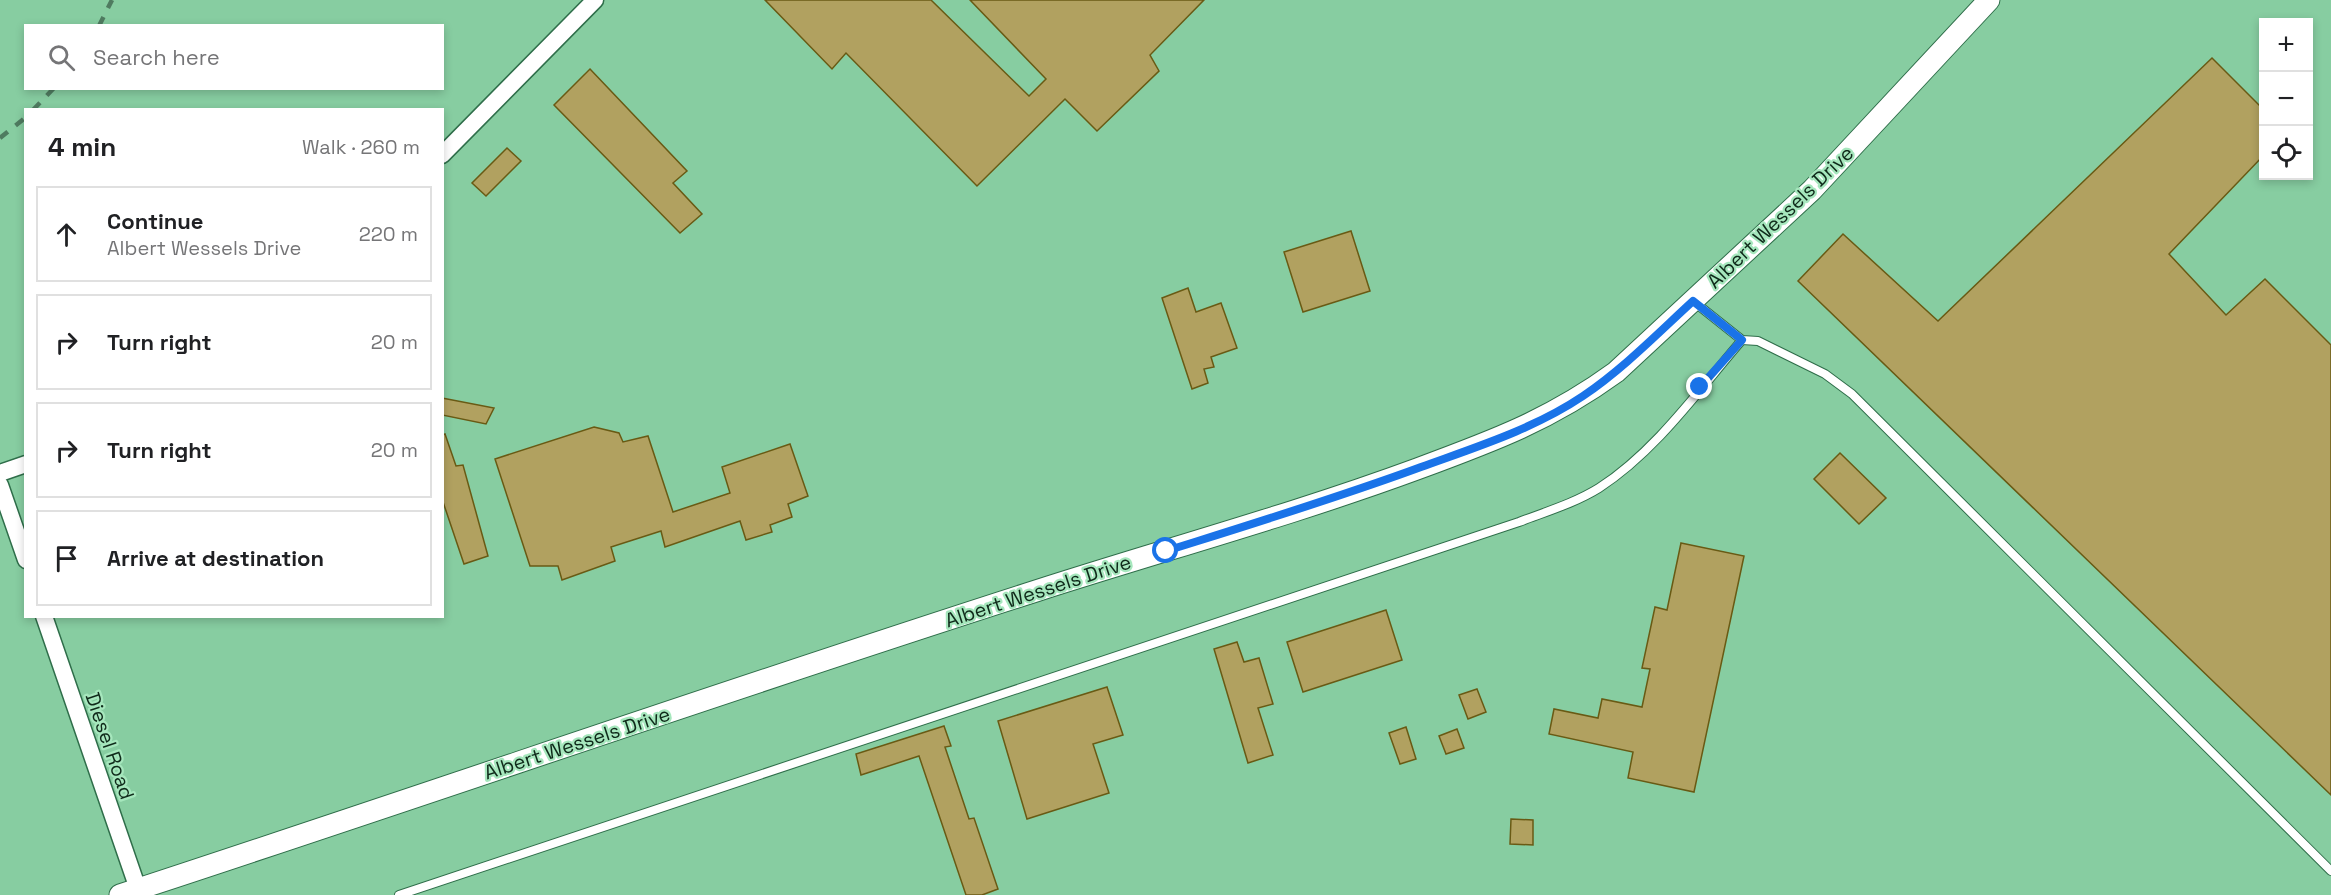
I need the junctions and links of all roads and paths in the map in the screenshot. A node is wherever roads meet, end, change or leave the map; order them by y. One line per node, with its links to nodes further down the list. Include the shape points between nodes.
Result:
1 (595, 0): 3 (street)
2 (1989, 0): 4 (street, Albert Wessels Drive, via 1812,190)
3 (444, 153)
4 (1693, 301): 5 (lane); 12 (street, Albert Wessels Drive, via 1616,372 1581,397 1482,446 1316,505 1038,590)
5 (1742, 340): 11 (lane, via 1758,341 1825,374 1852,394); 13 (lane, via 1632,463 1597,489 1563,505)
6 (24, 465): 7 (street)
7 (0, 473)
8 (0, 485): 9 (street)
9 (24, 555)
10 (45, 618): 12 (street, Diesel Road)
11 (2331, 871)
12 (129, 892)
13 (399, 895)

